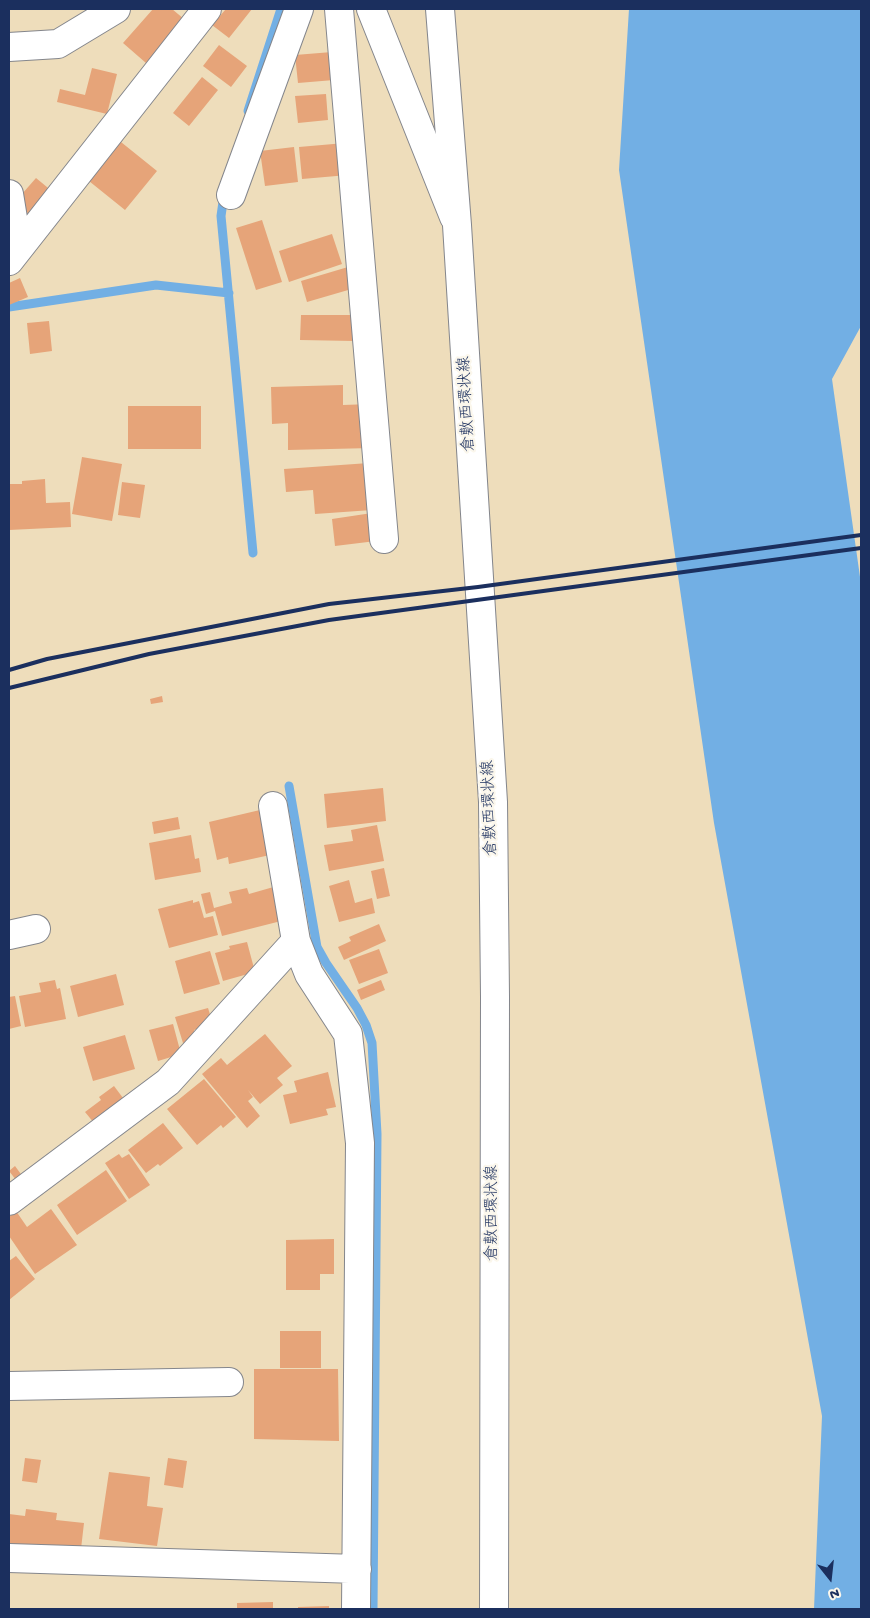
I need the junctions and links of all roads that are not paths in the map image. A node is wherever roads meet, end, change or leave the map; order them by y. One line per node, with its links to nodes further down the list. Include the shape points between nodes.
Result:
1 (116, 9): 7 (street, via 58,44)
2 (207, 9): 11 (street)
3 (299, 9): 9 (street)
4 (339, 9): 12 (street)
5 (371, 9): 10 (street)
6 (440, 9): 10 (street, 倉敷西環状線)
7 (9, 47)
8 (9, 194): 11 (street)
9 (231, 195)
10 (457, 225): 23 (street, 倉敷西環状線, via 492,802)
11 (13, 255)
12 (384, 539)
13 (273, 806): 16 (street)
14 (36, 930): 15 (street)
15 (9, 935)
16 (296, 941): 17 (street, via 168,1082); 21 (street, via 309,974 348,1034 360,1143)
17 (9, 1201)
18 (229, 1382): 19 (street)
19 (9, 1386)
20 (9, 1558): 21 (street)
21 (357, 1569): 22 (street)
22 (356, 1609)
23 (494, 1609)

